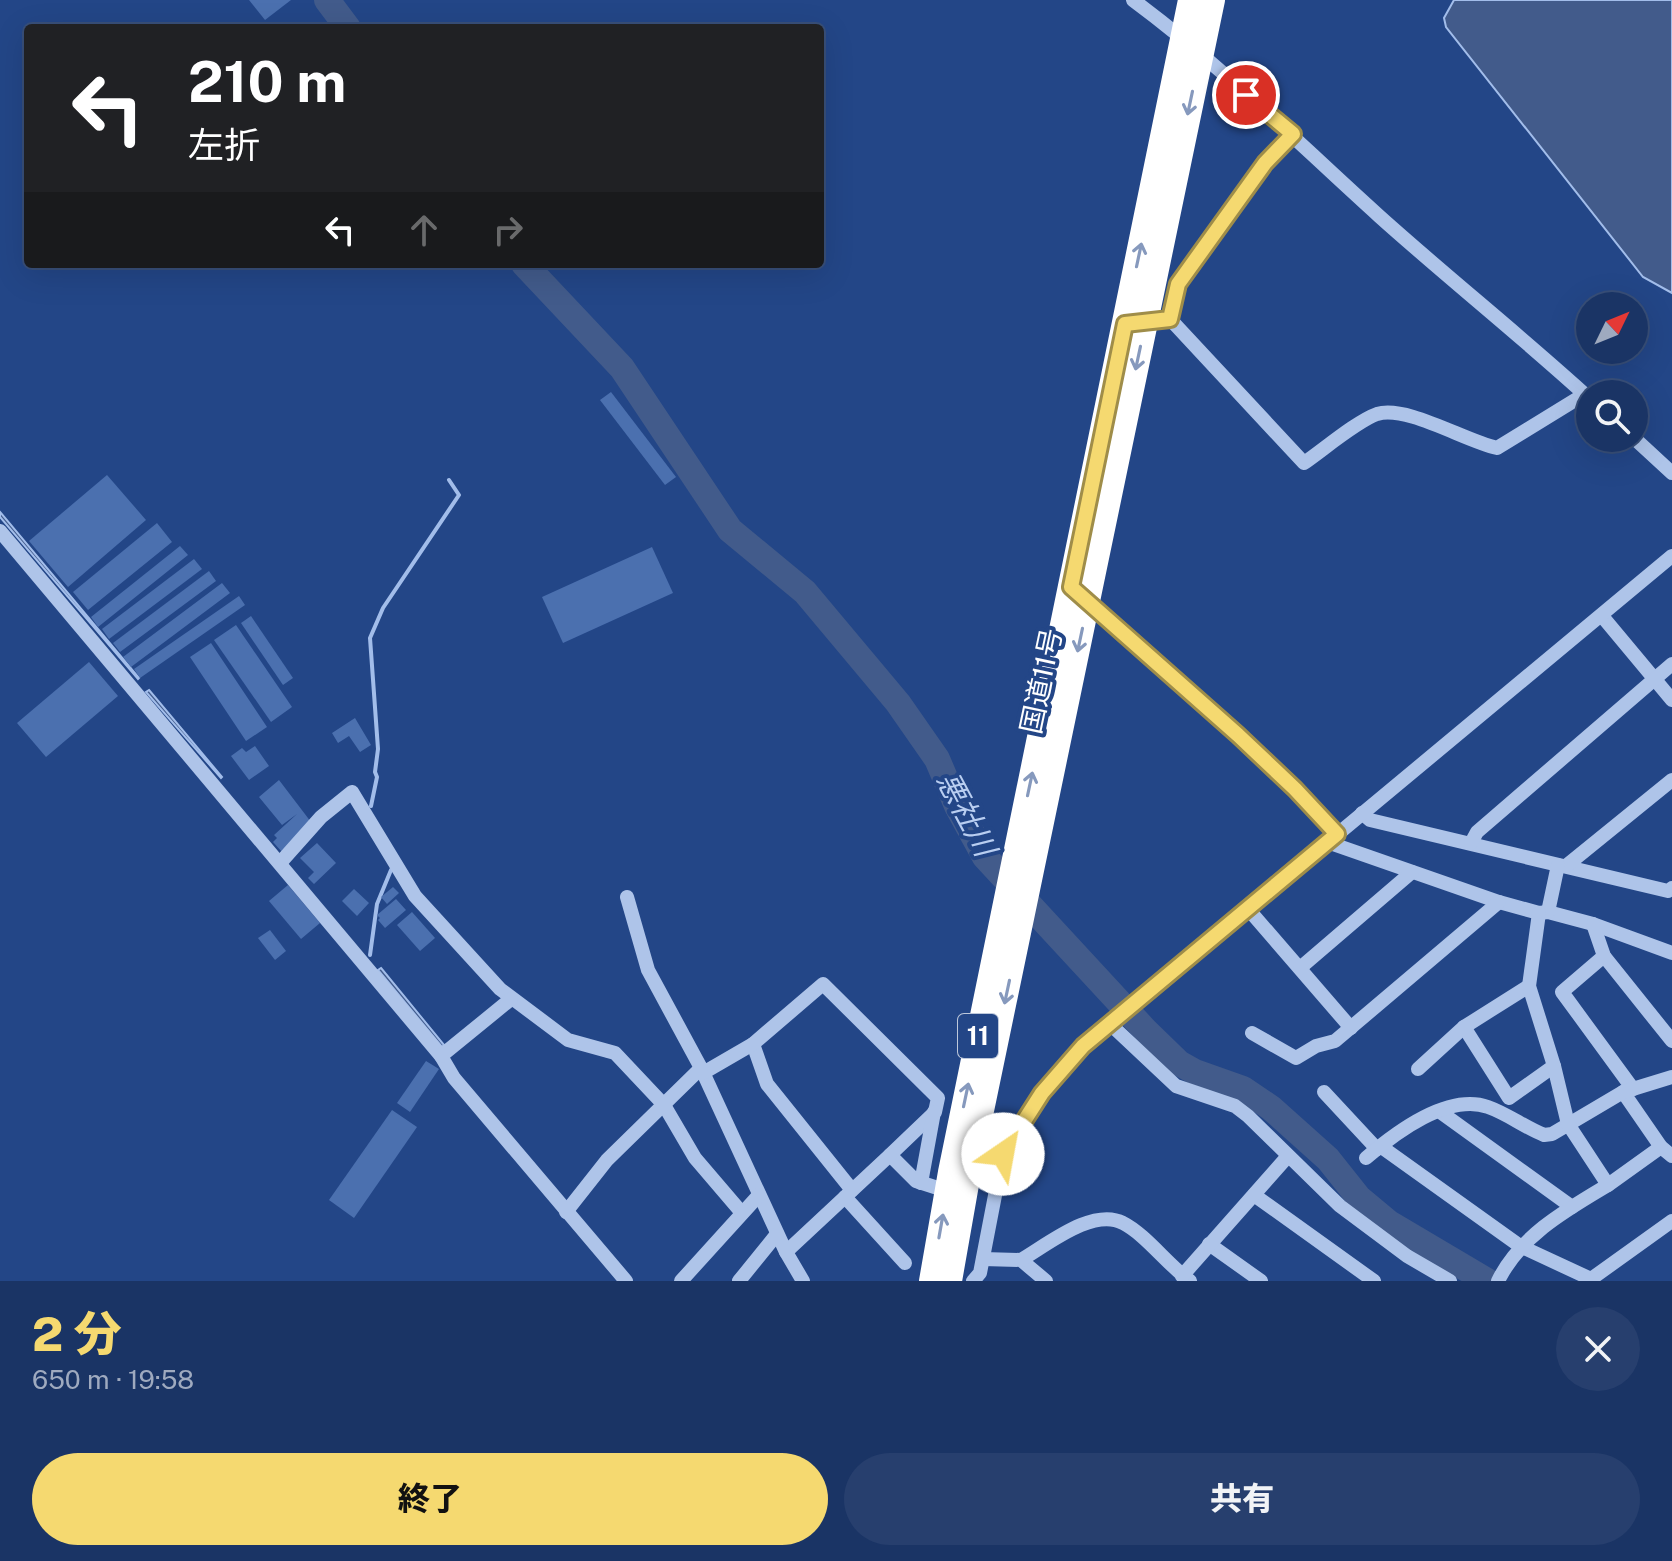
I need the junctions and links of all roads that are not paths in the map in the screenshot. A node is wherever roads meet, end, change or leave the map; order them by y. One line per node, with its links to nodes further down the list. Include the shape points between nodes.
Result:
1 (1133, 0): 4 (street)
2 (1190, 0): 4 (highway, 国道11号 / 11)
3 (1213, 0): 4 (highway, 国道11号 / 11)
4 (1192, 47): 5 (street); 6 (highway, 国道11号 / 11)
5 (1293, 134): 6 (street, via 1265,163); 7 (street, via 1378,215)
6 (1147, 321): 8 (street, via 1304,463 1367,419 1389,413 1497,448); 13 (highway, 国道11号 / 11)
7 (1576, 386)
8 (1576, 403)
9 (1648, 451): 10 (street)
10 (1672, 473)
11 (0, 531): 22 (street)
12 (1672, 556): 14 (street)
13 (1079, 594): 20 (street, via 1250,746); 28 (highway, 国道11号 / 11)
14 (1602, 616): 16 (street); 19 (street)
15 (1672, 664): 16 (street)
16 (1655, 680): 17 (street); 21 (street, via 1477,832)
17 (1672, 700)
18 (1672, 780): 23 (street)
19 (1362, 813): 20 (street); 21 (street, via 1370,820)
20 (1332, 838): 24 (street); 29 (street)
21 (1471, 843): 23 (street)
22 (280, 863): 36 (street, via 352,792 415,896); 43 (street)
23 (1562, 866): 25 (street); 30 (street)
24 (1412, 872): 27 (street); 34 (street)
25 (1672, 888)
26 (627, 897): 46 (street, via 648,970)
27 (1499, 902): 30 (street); 39 (street)
28 (1015, 908): 60 (highway, 国道11号 / 11, one-way to 28); 82 (highway, 国道11号 / 11, one-way to 82)
29 (1249, 910): 34 (street); 37 (street)
30 (1543, 913): 31 (street); 35 (street)
31 (1593, 924): 32 (street); 33 (street)
32 (1672, 953)
33 (1604, 956): 41 (street); 48 (street, via 1562,992)
34 (1300, 968): 39 (street)
35 (1529, 986): 38 (street); 44 (street)
36 (511, 999): 43 (street); 50 (street, via 568,1040 615,1053)
37 (1114, 1018): 57 (street, via 1176,1086 1235,1106); 72 (street, via 1042,1093 1003,1154)
38 (1464, 1027): 44 (street, via 1509,1098); 45 (street)
39 (1351, 1028): 40 (street, via 1296,1058)
40 (1252, 1033)
41 (1672, 1041)
42 (753, 1044): 46 (street); 52 (street, via 823,984 938,1098); 61 (street, via 767,1084)
43 (441, 1056): 65 (street)
44 (1554, 1066): 53 (street)
45 (1418, 1069)
46 (702, 1071): 50 (street); 62 (street)
47 (1672, 1077): 48 (street)
48 (1628, 1091): 53 (street); 54 (street)
49 (1324, 1092): 55 (street)
50 (664, 1105): 65 (street, via 607,1160); 66 (street, via 695,1158)
51 (1439, 1111): 53 (street, via 1455,1104 1484,1105 1544,1135); 55 (street); 64 (street)
52 (935, 1112): 56 (street); 58 (street)
53 (1568, 1124): 59 (street)
54 (1667, 1151): 59 (street)
55 (1375, 1152): 70 (street)
56 (890, 1155): 58 (street); 61 (street)
57 (1288, 1156): 63 (street); 87 (street, via 1340,1206)
58 (921, 1183): 60 (street)
59 (1608, 1185): 64 (street)
60 (947, 1191): 81 (highway, 国道11号 / 11, one-way to 60)
61 (849, 1193): 71 (street); 74 (street)
62 (759, 1195): 66 (street); 68 (street)
63 (1254, 1195): 69 (street); 86 (street)
64 (1572, 1207): 70 (street)
65 (566, 1212): 77 (street)
66 (742, 1213): 78 (street)
67 (1672, 1221): 70 (street, via 1591,1279)
68 (777, 1234): 71 (street); 79 (street)
69 (1209, 1244): 76 (street); 85 (street)
70 (1520, 1246): 75 (street)
71 (786, 1252): 80 (street)
72 (983, 1259): 73 (street); 83 (street)
73 (1021, 1260): 76 (street, via 1090,1220 1107,1217 1124,1224); 84 (street)
74 (905, 1263)
75 (1500, 1276)
76 (1186, 1278)
77 (626, 1281)
78 (681, 1281)
79 (739, 1281)
80 (803, 1281)
81 (931, 1281)
82 (950, 1281)
83 (973, 1281)
84 (1046, 1281)
85 (1261, 1281)
86 (1374, 1281)
87 (1450, 1281)

